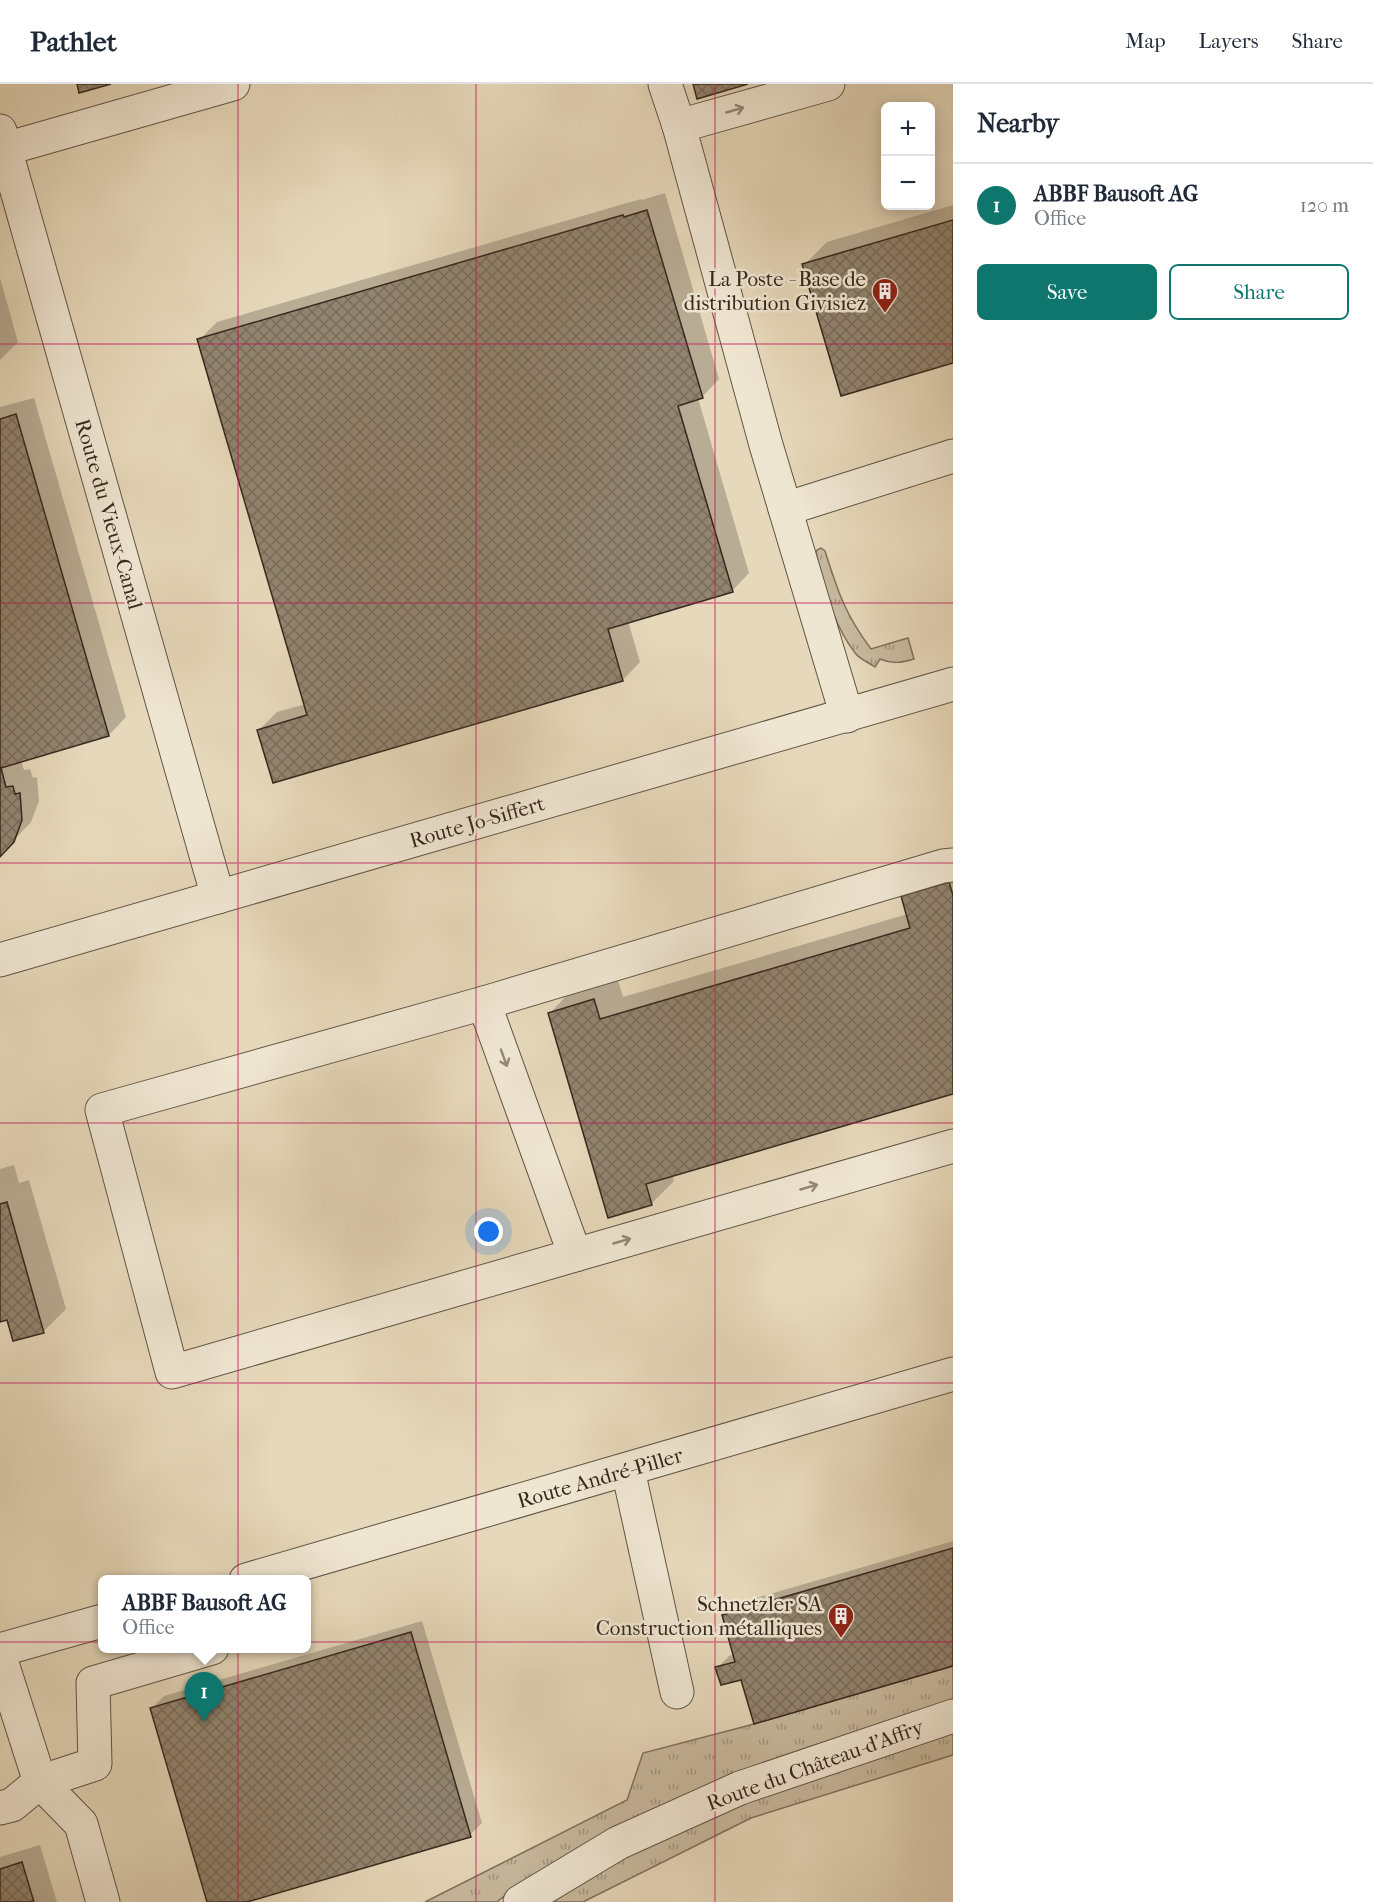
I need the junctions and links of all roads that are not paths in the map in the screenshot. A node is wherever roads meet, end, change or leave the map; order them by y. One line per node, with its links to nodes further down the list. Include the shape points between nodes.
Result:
1 (233, 84): 5 (street)
2 (665, 84): 4 (street)
3 (828, 84): 4 (street, one-way to 3)
4 (679, 126): 7 (street)
5 (3, 140): 11 (street, Route du Vieux-Canal)
6 (953, 456): 7 (street)
7 (785, 509): 9 (street)
8 (953, 684): 9 (street, Route Jo-Siffert)
9 (847, 716): 11 (street, Route Jo-Siffert)
10 (953, 865): 13 (street)
11 (218, 897): 12 (street, Route Jo-Siffert)
12 (0, 960)
13 (484, 1003): 15 (street, one-way to 15); 15 (street, via 102,1110 172,1372)
14 (953, 1146): 15 (street, one-way to 14)
15 (575, 1255)
16 (953, 1374): 17 (street, Route André-Piller)
17 (628, 1470): 18 (street, Route André-Piller); 23 (street)
18 (263, 1575)
19 (98, 1622): 20 (street)
20 (0, 1650)
21 (195, 1653): 25 (street, via 93,1683 95,1764)
22 (0, 1657): 25 (street)
23 (678, 1692)
24 (953, 1716): 28 (street, Route du Château-d'Affry, via 740,1788 618,1843)
25 (40, 1782): 26 (street, via 12,1805); 27 (street, via 81,1824)
26 (0, 1808)
27 (103, 1902)
28 (520, 1902)

